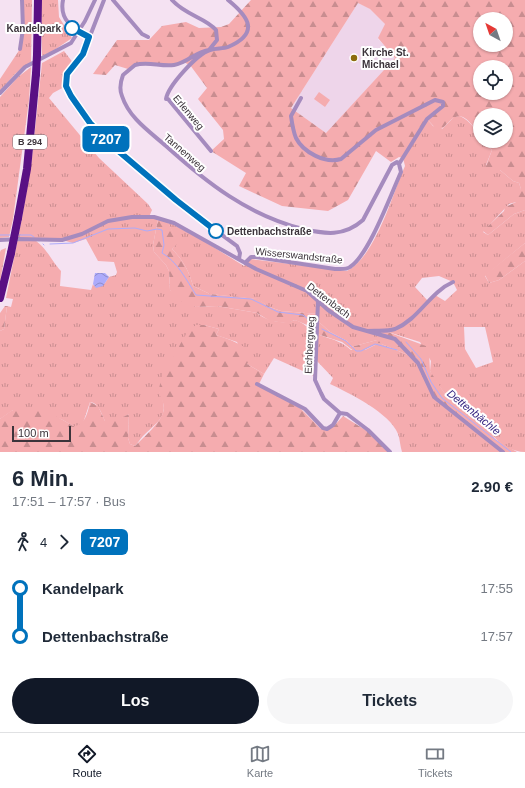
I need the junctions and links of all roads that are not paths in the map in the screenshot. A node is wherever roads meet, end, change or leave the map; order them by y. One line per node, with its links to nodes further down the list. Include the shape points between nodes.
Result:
1 (22, 0): 12 (street, via 23,29)
2 (38, 0): 22 (highway, B 294, bridge, via 36,74 28,161)
3 (63, 0): 9 (street, via 63,16)
4 (95, 0): 9 (street)
5 (104, 0): 10 (street)
6 (113, 0): 11 (street, via 142,34)
7 (172, 0): 13 (street, via 216,30 216,40)
8 (228, 0): 13 (street, via 248,19 249,28 245,36 227,48)
9 (78, 32): 10 (street); 14 (street, via 67,46 21,71)
10 (89, 37): 19 (street, via 83,54 67,74 66,86 71,96 90,123 116,149 176,200 237,246 240,252)
11 (148, 37)
12 (20, 49)
13 (209, 50): 16 (street, Erlenweg, via 175,81 167,92 166,99); 17 (street, Tannenweg, via 173,65 135,65 123,76 120,90 125,102 145,128 203,178 244,206 298,227 320,233 340,233 363,220 392,165 397,162)
14 (0, 93)
15 (301, 98): 17 (street, Wisserswandstraße, via 291,116 296,138 307,150 320,158 334,161 341,159 376,130 435,100 443,102 443,106 427,119)
16 (211, 151)
17 (400, 164): 20 (street, Wisserswandstraße, via 401,172 372,237 352,266 335,269 256,257 251,257)
18 (0, 240): 19 (street, Dettenbach, via 62,240 82,234 108,221 154,217 184,227)
19 (239, 260): 20 (street, Dettenbach)
20 (245, 263): 23 (street, Dettenbach, via 292,283)
21 (453, 282): 24 (street, Dettenbach, via 435,295 415,316 395,329)
22 (0, 298)
23 (318, 301): 24 (street, Dettenbach, via 341,320); 26 (street, Eichbergweg, via 315,380 324,399)
24 (362, 331): 28 (street, Dettenbach, via 394,339 418,363 434,397)
25 (257, 384): 26 (street, via 305,409 323,428 327,429 333,424)
26 (340, 413): 27 (street, Eichbergweg, via 346,414 368,430)
27 (390, 452)
28 (503, 452)

